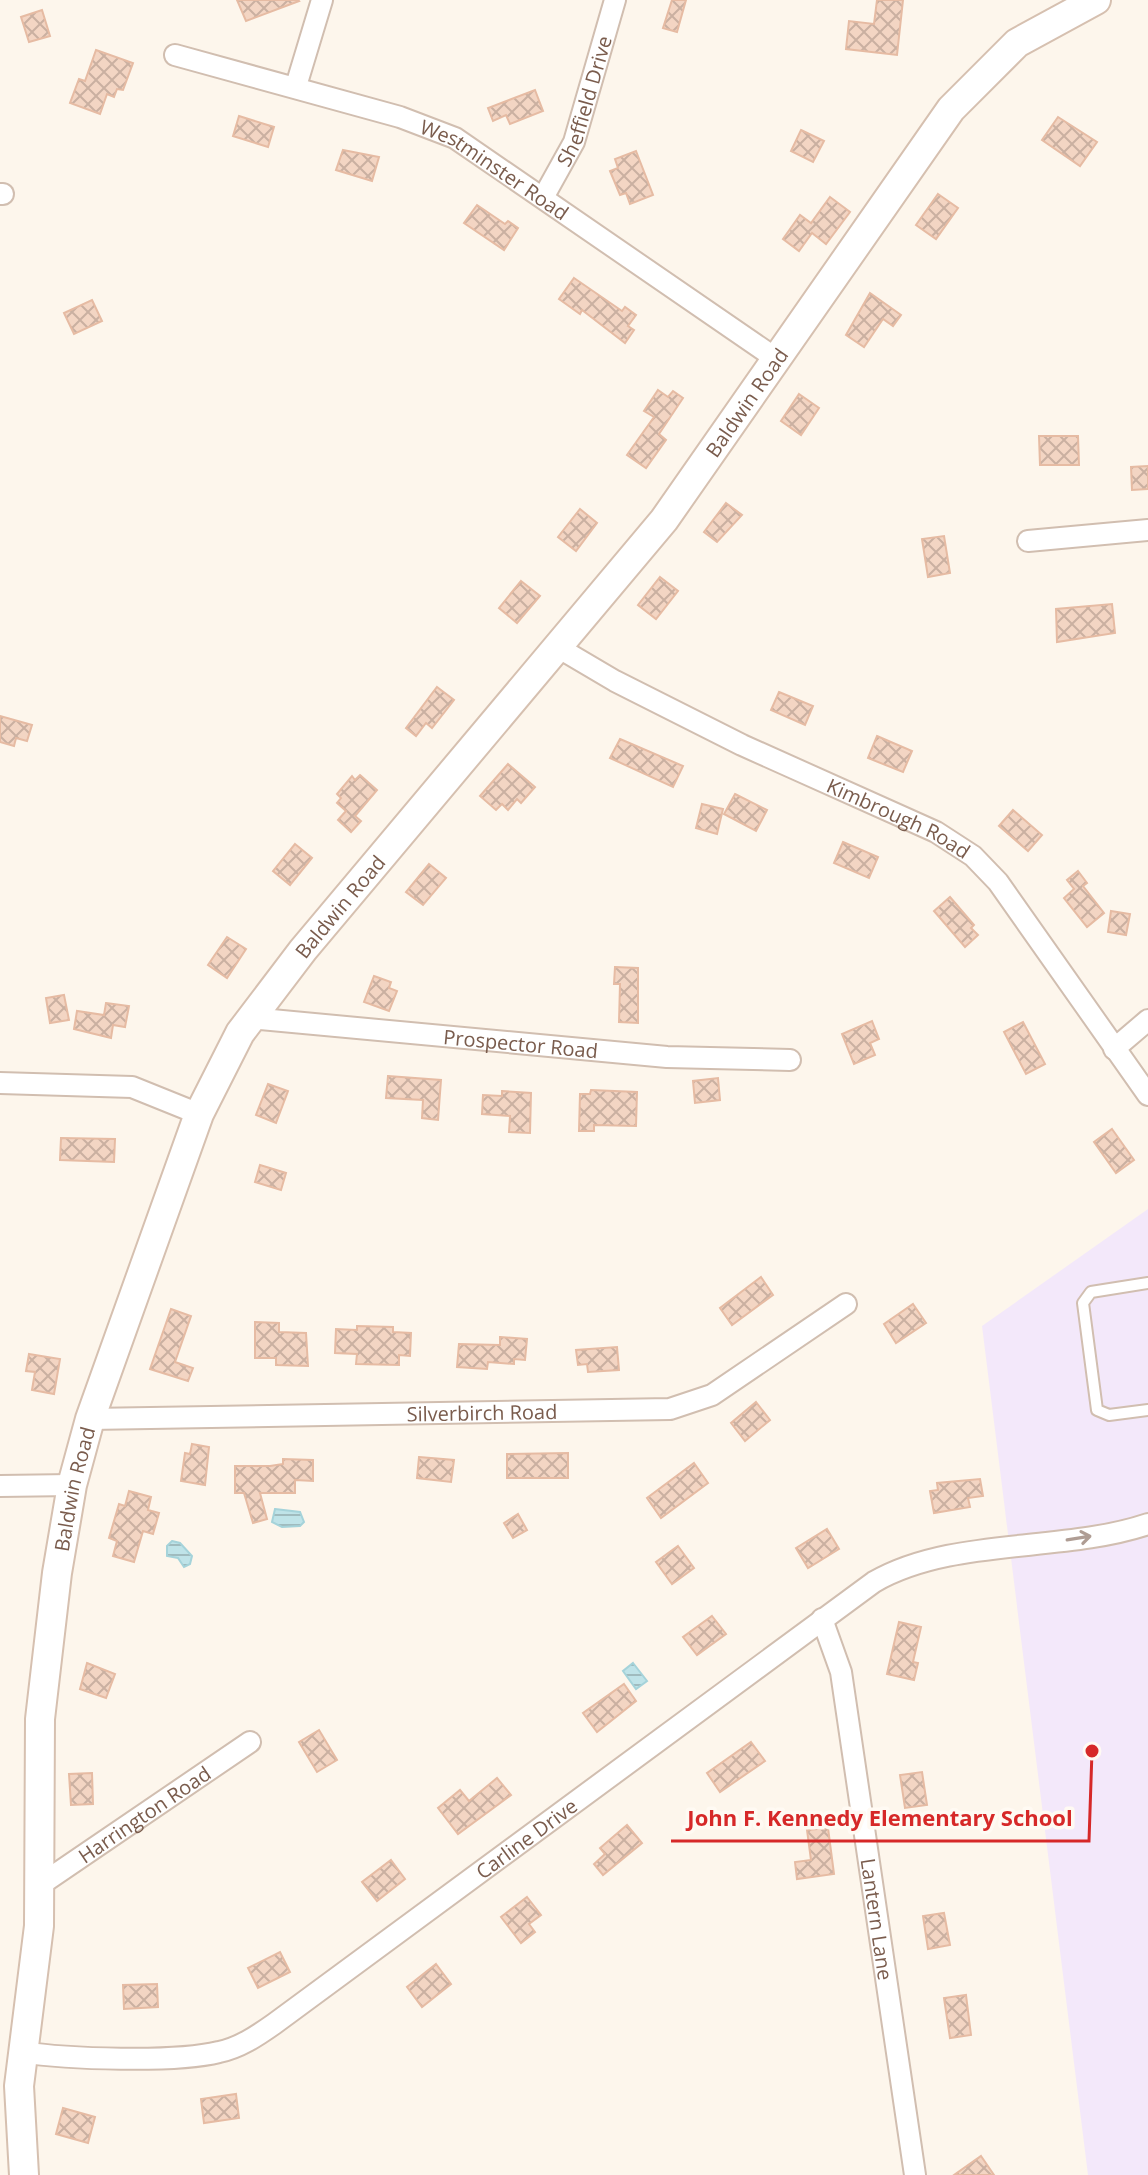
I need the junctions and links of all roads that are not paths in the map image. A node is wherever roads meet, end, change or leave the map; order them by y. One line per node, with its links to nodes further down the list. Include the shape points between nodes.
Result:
1 (322, 0): 5 (street)
2 (615, 0): 6 (street, Sheffield Drive, via 574,142)
3 (1096, 0): 7 (street, Baldwin Road, via 1017,43 960,99)
4 (175, 55): 5 (street, Westminster Road)
5 (296, 86): 6 (street, Westminster Road, via 455,138)
6 (544, 196): 7 (street, Westminster Road)
7 (778, 360): 10 (street, Baldwin Road, via 664,520)
8 (1148, 530): 9 (street)
9 (1028, 541)
10 (559, 648): 11 (street, Baldwin Road); 13 (street, Kimbrough Road, via 742,745 959,845 1003,889)
11 (250, 1018): 14 (street, Prospector Road, via 654,1056); 17 (street, Baldwin Road)
12 (1148, 1020): 13 (street)
13 (1114, 1049): 16 (street, Kimbrough Road)
14 (790, 1060)
15 (0, 1083): 17 (street, via 132,1087)
16 (1148, 1095)
17 (199, 1114): 21 (street, Baldwin Road)
18 (1148, 1283): 20 (lane, via 1091,1292 1083,1303 1097,1410 1109,1415)
19 (846, 1304): 21 (street, Silverbirch Road, via 712,1395 670,1409)
20 (1148, 1410)
21 (90, 1419): 22 (street, Baldwin Road)
22 (72, 1485): 23 (street); 27 (street, Baldwin Road, via 40,1719)
23 (0, 1486)
24 (1148, 1524): 25 (street, Carline Drive, one-way to 24, via 910,1564)
25 (822, 1619): 28 (street, Carline Drive, via 253,2038 222,2052 190,2056); 30 (street, Lantern Lane, via 841,1672)
26 (250, 1742): 27 (street, Harrington Road)
27 (40, 1885): 28 (street, Baldwin Road, via 37,1946)
28 (15, 2038): 29 (street, Baldwin Road)
29 (24, 2175)
30 (915, 2175)

